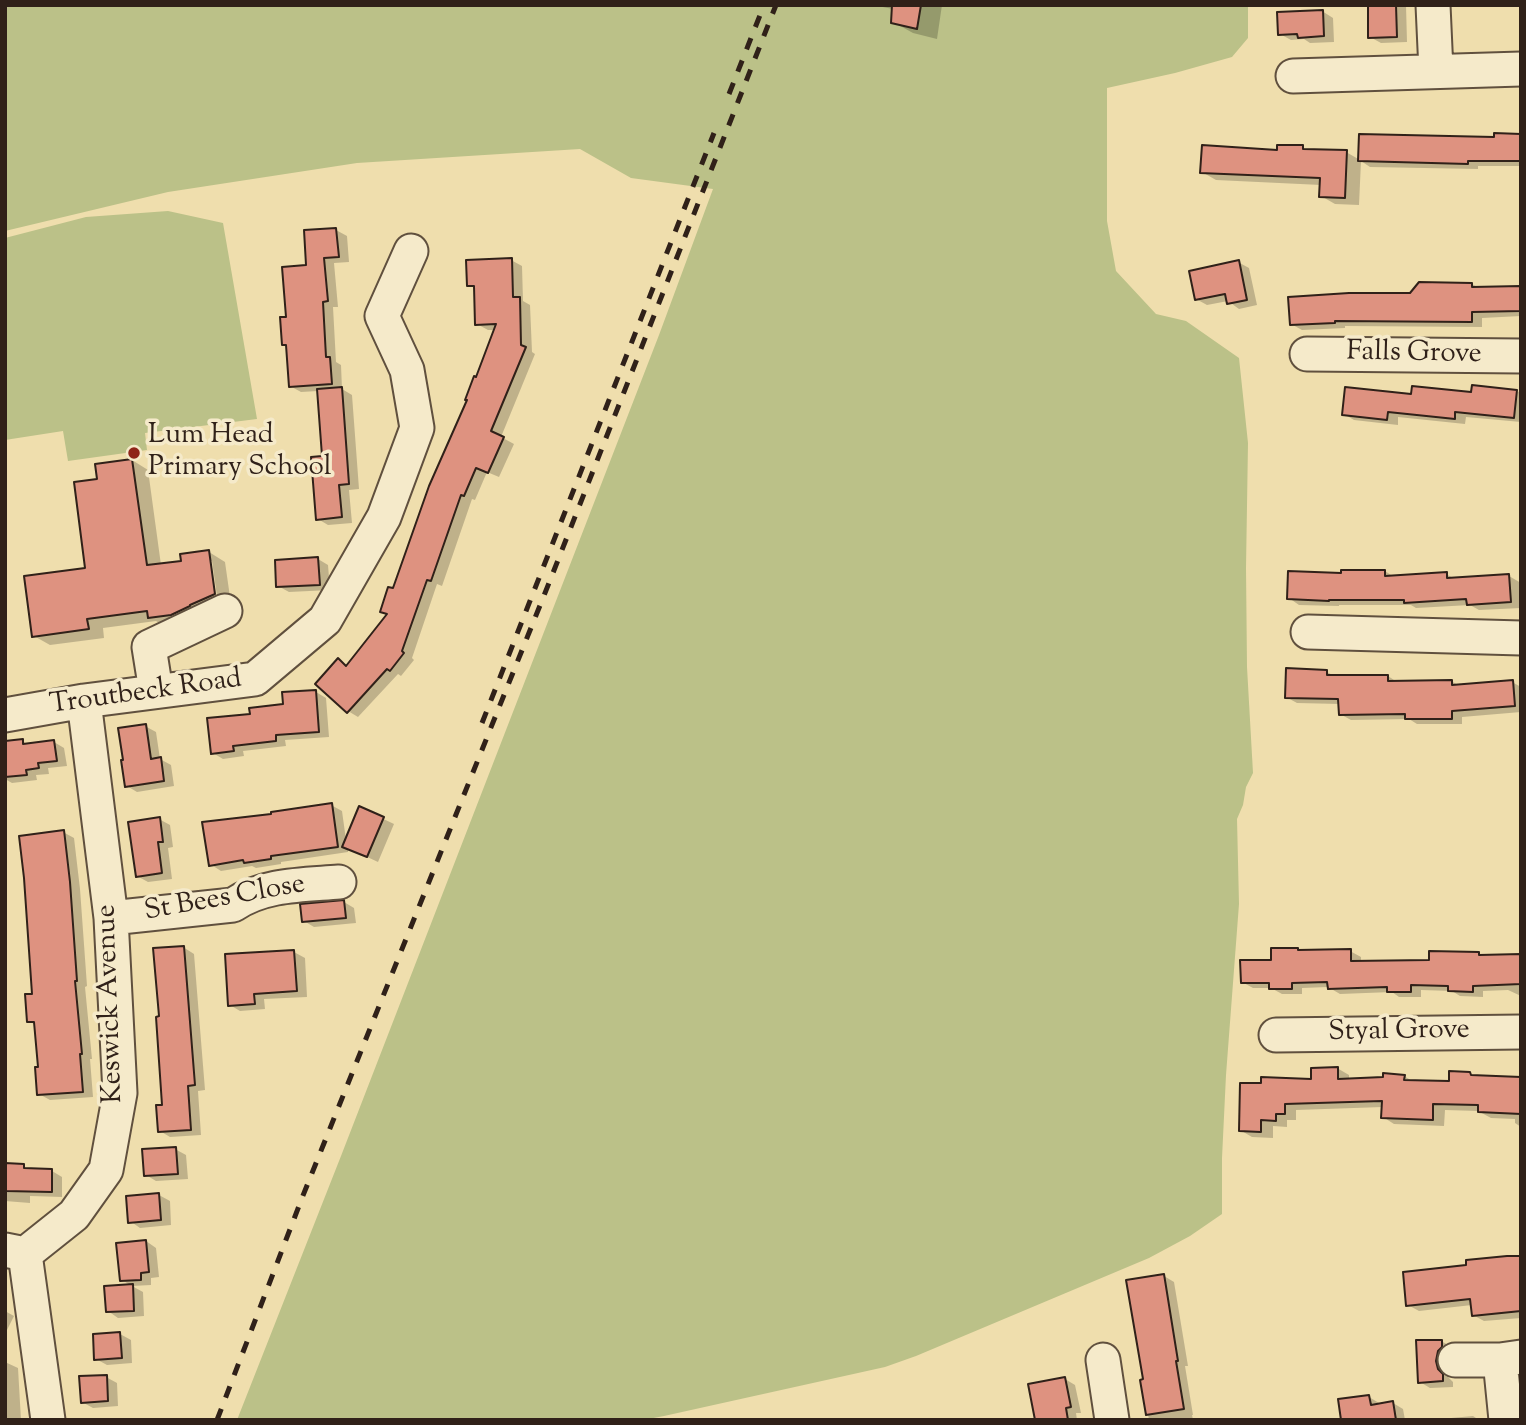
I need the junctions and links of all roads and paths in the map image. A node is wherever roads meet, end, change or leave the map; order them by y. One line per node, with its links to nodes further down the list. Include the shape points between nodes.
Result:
1 (1433, 5): 3 (street)
2 (1521, 69): 3 (street)
3 (1436, 71): 4 (street)
4 (1293, 76)
5 (411, 251): 11 (street, Troutbeck Road, via 382,316 407,370 417,428 384,517 325,621 255,679)
6 (1307, 354): 7 (street, Falls Grove)
7 (1521, 356)
8 (226, 611): 11 (street, via 149,647)
9 (1308, 632): 10 (street)
10 (1521, 638)
11 (156, 691): 12 (street, Troutbeck Road)
12 (84, 701): 13 (street, Troutbeck Road); 15 (street, Keswick Avenue)
13 (5, 715)
14 (339, 882): 15 (street, St Bees Close, via 270,889 233,905)
15 (111, 918): 18 (street, Keswick Avenue, via 120,1093 106,1170 74,1214)
16 (1521, 1032): 17 (street, Styal Grove)
17 (1276, 1035)
18 (15, 1252): 22 (street)
19 (1510, 1359): 21 (street); 24 (street)
20 (1102, 1360): 23 (street)
21 (1455, 1360)
22 (48, 1420)
23 (1112, 1420)
24 (1506, 1420)

